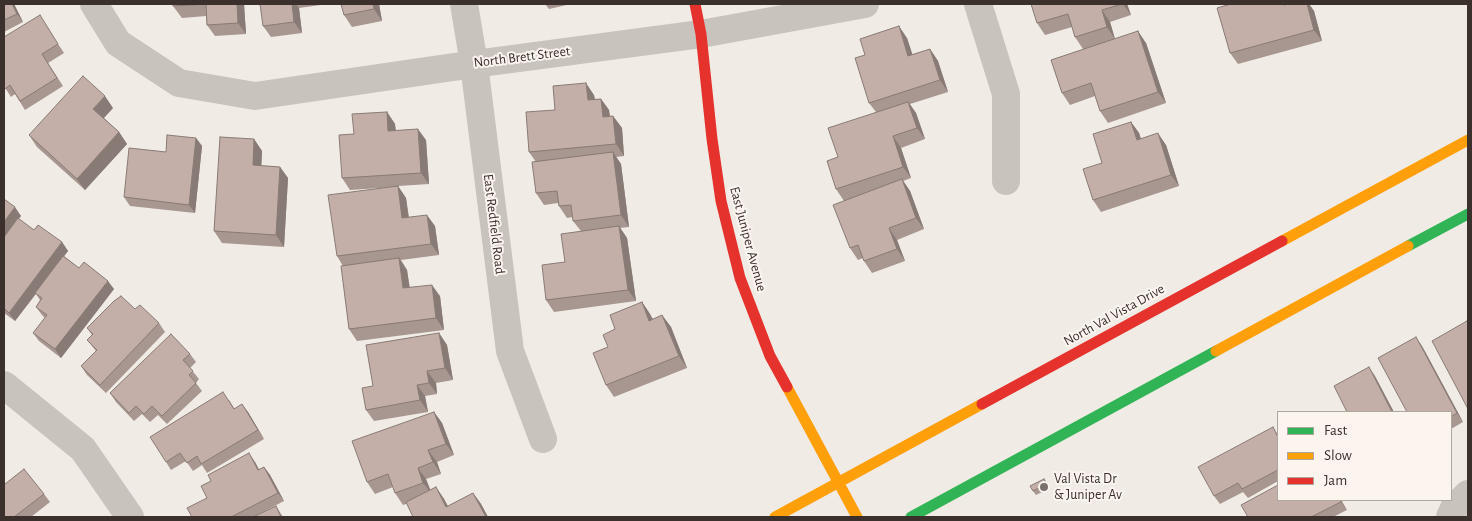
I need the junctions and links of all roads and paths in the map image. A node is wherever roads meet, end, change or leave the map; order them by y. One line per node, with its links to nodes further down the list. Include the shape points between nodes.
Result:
1 (94, 4): 7 (street, North Brett Street, via 118,43 179,83 255,96)
2 (464, 4): 7 (street, East Redfield Road)
3 (695, 4): 6 (main road, East Juniper Avenue)
4 (865, 4): 6 (street, North Brett Street)
5 (978, 4): 9 (street, via 1006,94)
6 (701, 34): 7 (street, North Brett Street); 13 (main road, East Juniper Avenue, via 721,201 740,278 770,356)
7 (474, 64): 12 (street, East Redfield Road, via 510,351)
8 (1468, 140): 13 (main road, North Val Vista Drive)
9 (1006, 181)
10 (1468, 214): 18 (main road)
11 (4, 385): 15 (street, via 83,449)
12 (543, 438)
13 (838, 482): 16 (main road, North Val Vista Drive); 17 (main road, East Juniper Avenue)
14 (1468, 494): 19 (street)
15 (130, 517)
16 (775, 517)
17 (857, 517)
18 (911, 517)
19 (1450, 517)

